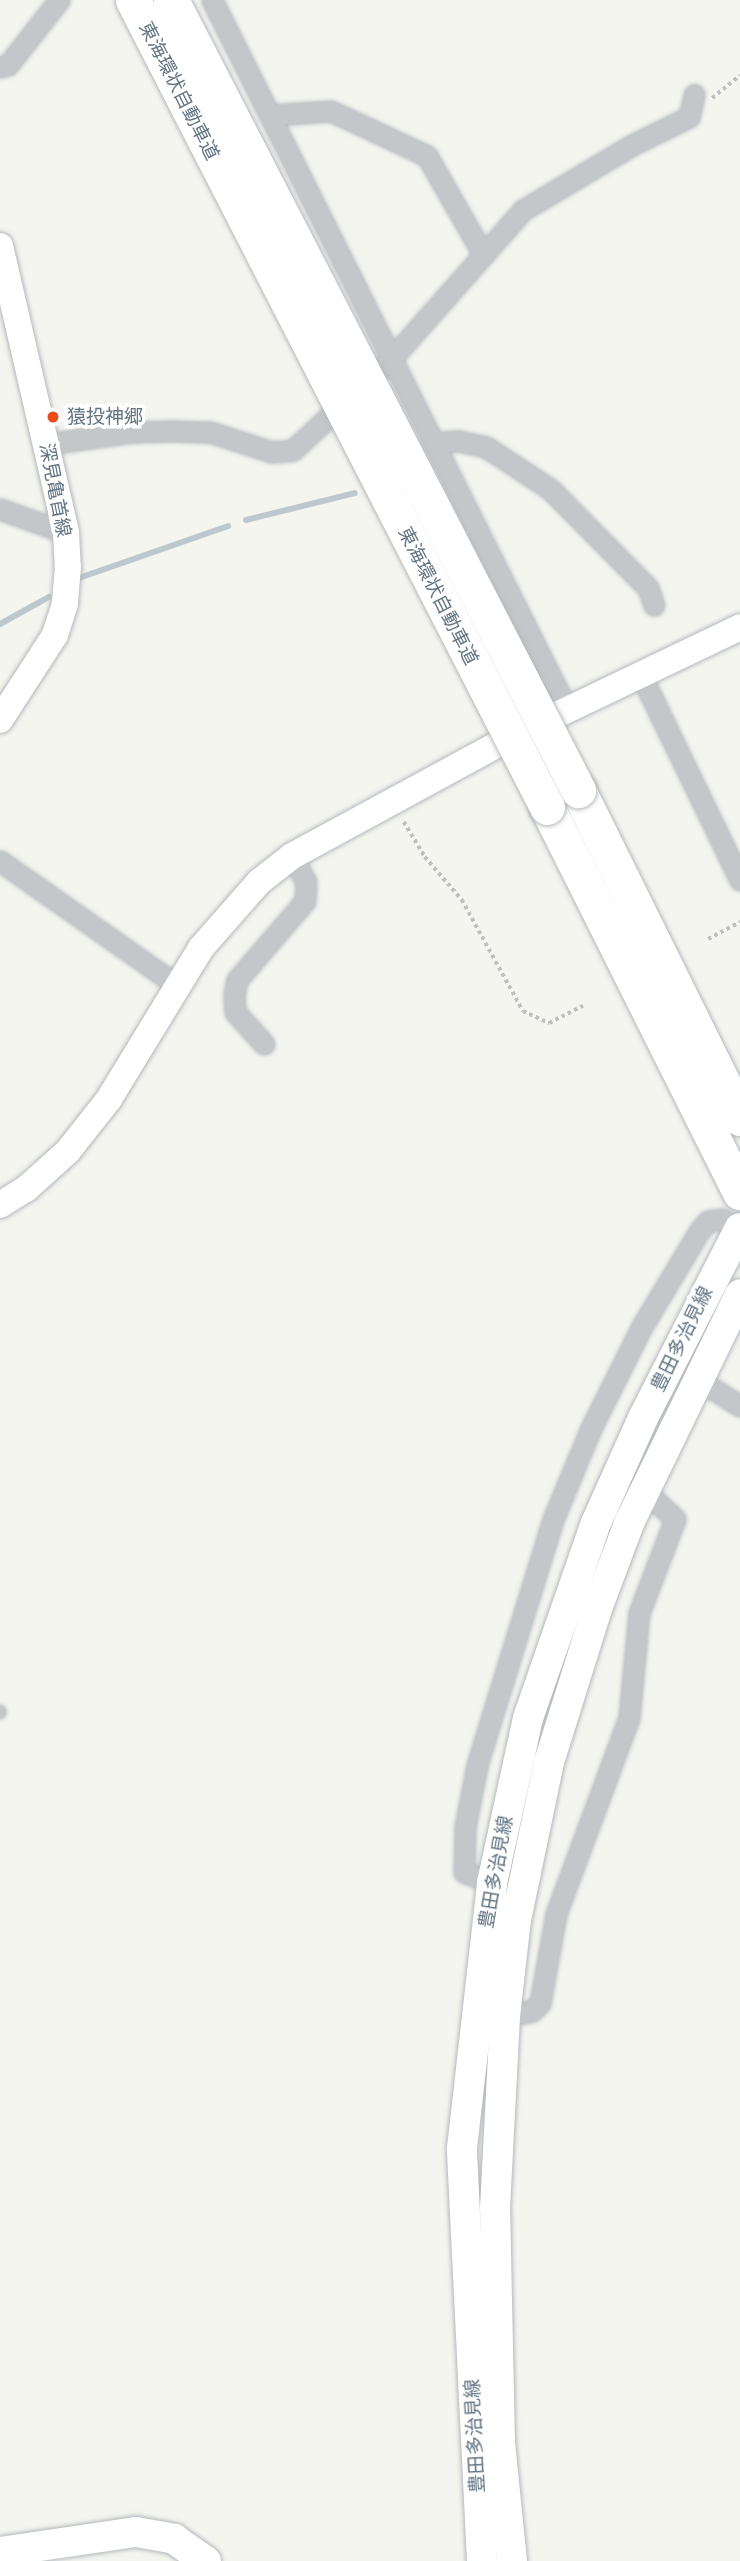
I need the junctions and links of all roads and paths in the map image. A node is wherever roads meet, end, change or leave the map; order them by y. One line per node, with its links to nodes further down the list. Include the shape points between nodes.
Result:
1 (60, 0): 5 (street, via 8,65)
2 (133, 0): 30 (highway, 東海環状自動車道, bridge)
3 (171, 0): 29 (highway, 東海環状自動車道, bridge, via 579,790)
4 (212, 0): 7 (street)
5 (0, 67)
6 (694, 95): 9 (street, via 689,117 523,209)
7 (271, 115): 9 (street, via 331,111 427,156); 10 (street)
8 (0, 246): 12 (street, 深見亀首線)
9 (483, 254): 10 (street)
10 (392, 358): 11 (street); 12 (street, via 293,450 272,452 211,432 174,431)
11 (433, 443): 15 (street, via 458,441 486,447 551,489 648,588); 18 (street)
12 (47, 444): 14 (street, 深見亀首線)
13 (0, 509): 14 (street)
14 (66, 533): 19 (street, 深見亀首線, via 65,604 55,635)
15 (654, 605)
16 (740, 627): 17 (street)
17 (640, 673): 18 (street); 23 (street)
18 (567, 709): 20 (street)
19 (0, 720)
20 (388, 803): 21 (street); 27 (path, via 462,900 523,1011 549,1023)
21 (292, 856): 26 (street, via 225,917); 28 (street, via 306,882 305,901 237,980 234,994 235,1012)
22 (0, 861): 26 (street)
23 (740, 880)
24 (740, 922): 25 (path)
25 (708, 939)
26 (178, 986): 31 (street, via 109,1099 68,1151 26,1189)
27 (583, 1006)
28 (264, 1044)
29 (739, 1116)
30 (736, 1183)
31 (0, 1205)
32 (739, 1229): 37 (main road, 豊田多治見線, via 642,1418 583,1556 528,1718); 37 (street, via 722,1219 708,1221 700,1230 641,1328 591,1428 554,1517 472,1782 464,1872)
33 (740, 1294): 34 (main road, 豊田多治見線)
34 (698, 1378): 35 (street); 36 (main road, 豊田多治見線)
35 (740, 1406)
36 (644, 1490): 38 (main road, 豊田多治見線, via 598,1606 549,1762 516,1920); 38 (street, via 675,1519 639,1613 629,1718 556,1914 540,2003 532,2011)
37 (492, 1883): 41 (main road, 豊田多治見線, via 462,2148)
38 (505, 2016): 42 (main road, 豊田多治見線, via 495,2270 500,2443)
39 (0, 2552): 40 (main road, via 136,2532 174,2539)
40 (206, 2561)
41 (482, 2561)
42 (512, 2561)

